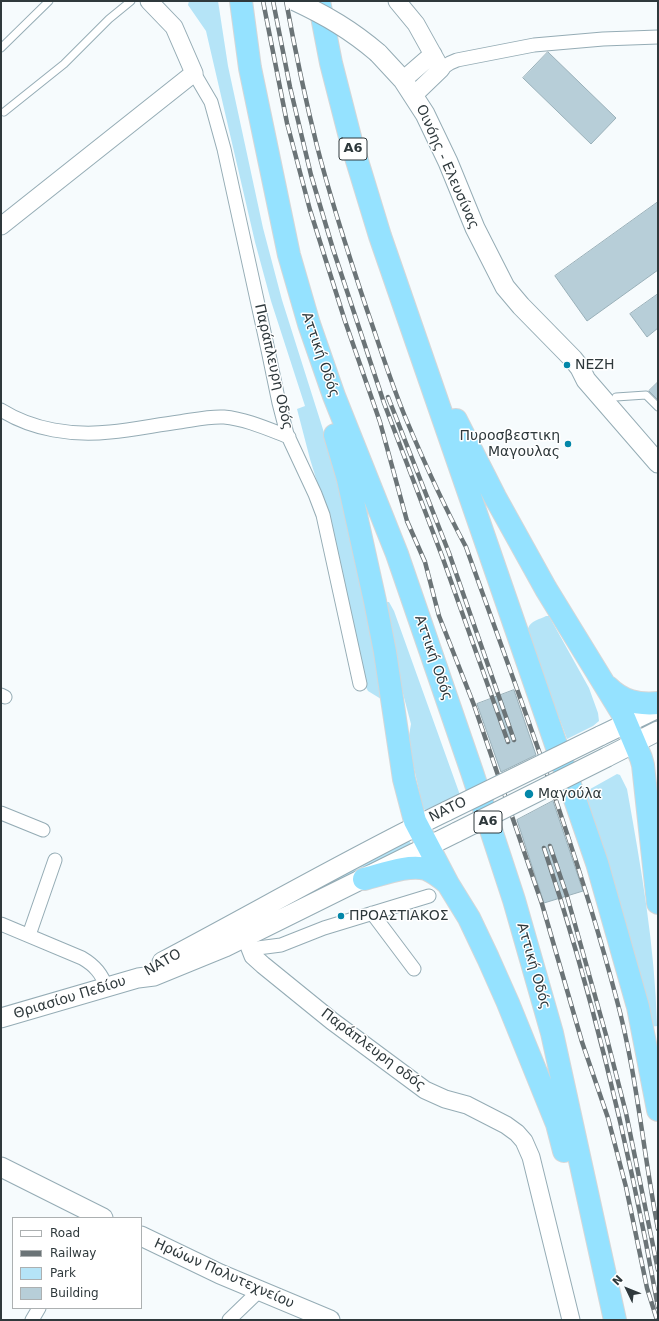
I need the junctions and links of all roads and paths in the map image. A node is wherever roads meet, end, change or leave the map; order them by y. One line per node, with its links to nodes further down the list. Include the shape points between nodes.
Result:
1 (49, 1): 9 (lane)
2 (130, 1): 14 (lane, via 108,19 64,64)
3 (149, 1): 12 (street, via 174,27)
4 (241, 1): 18 (highway, Αττική Οδός / Α6, via 250,68 288,255)
5 (295, 1): 13 (main road, Οινόης - Ελευσίνας, bridge, via 339,23 358,37 378,53)
6 (319, 1): 16 (highway, Α6, via 331,63 351,141)
7 (397, 1): 10 (street, via 416,24)
8 (658, 37): 11 (street, via 534,45 457,60)
9 (1, 48)
10 (433, 54): 11 (street); 13 (street)
11 (441, 69): 13 (street)
12 (194, 73): 15 (street); 22 (street, Παράπλευρη Οδός, via 211,102 224,149 279,403)
13 (409, 88): 17 (main road, Οινόης - Ελευσίνας, via 425,114 475,228 505,287)
14 (4, 112)
15 (1, 226)
16 (400, 293): 25 (highway, via 433,360 459,426 495,497 546,589); 48 (highway, Α6, via 597,863 638,1007)
17 (573, 359): 19 (main road, Οινόης - Ελευσίνας, via 594,373); 24 (main road, Οινόης - Ελευσίνας, via 586,380)
18 (334, 396): 32 (highway, via 333,429 348,480 375,601 404,779); 52 (highway, Αττική Οδός / Α6, via 397,554 514,900 552,1033)
19 (616, 397): 20 (lane, via 646,395); 23 (main road, Οινόης - Ελευσίνας)
20 (658, 407)
21 (1, 410): 22 (street, via 20,421 81,434 224,417)
22 (289, 437): 26 (street, Παράπλευρη Οδός, via 323,515)
23 (658, 444)
24 (658, 463)
25 (604, 683): 27 (highway, via 625,700); 30 (highway)
26 (360, 684)
27 (658, 703)
28 (658, 708): 30 (main road, ΝΑΤΟ)
29 (658, 731): 30 (main road, ΝΑΤΟ)
30 (631, 733): 32 (main road, ΝΑΤΟ, bridge, via 600,736); 34 (main road, ΝΑΤΟ, bridge, via 607,757); 39 (highway, via 641,758)
31 (1, 813): 33 (street)
32 (416, 826): 34 (highway); 45 (main road, ΝΑΤΟ, via 154,966)
33 (43, 830)
34 (428, 846): 36 (main road, ΝΑΤΟ); 37 (highway)
35 (55, 860): 42 (street)
36 (364, 879): 37 (highway, via 414,868 432,872); 43 (main road, ΝΑΤΟ)
37 (448, 884): 52 (highway, via 468,918 508,1003 557,1124 580,1207)
38 (429, 896): 40 (street)
39 (658, 903)
40 (372, 913): 43 (street, via 281,945); 44 (street)
41 (1, 924): 42 (street)
42 (29, 935): 46 (street, via 92,964 99,971)
43 (248, 943): 45 (main road, ΝΑΤΟ, via 154,976); 58 (street, Παράπλευρη οδός, via 253,956 425,1090 466,1105 506,1125 524,1141 531,1156)
44 (414, 969)
45 (138, 978): 46 (main road, Θριασίου Πεδίου)
46 (106, 987): 47 (main road, Θριασίου Πεδίου)
47 (1, 1018)
48 (658, 1110)
49 (1, 1167): 50 (main road)
50 (97, 1217)
51 (142, 1236): 53 (main road, Ηρώων Πολυτεχνείου)
52 (602, 1259): 59 (highway, Αττική Οδός / Α6)
53 (259, 1291): 56 (street); 57 (main road, Ηρώων Πολυτεχνείου)
54 (39, 1309): 55 (street)
55 (32, 1320)
56 (229, 1320)
57 (330, 1320)
58 (571, 1320)
59 (615, 1320)

